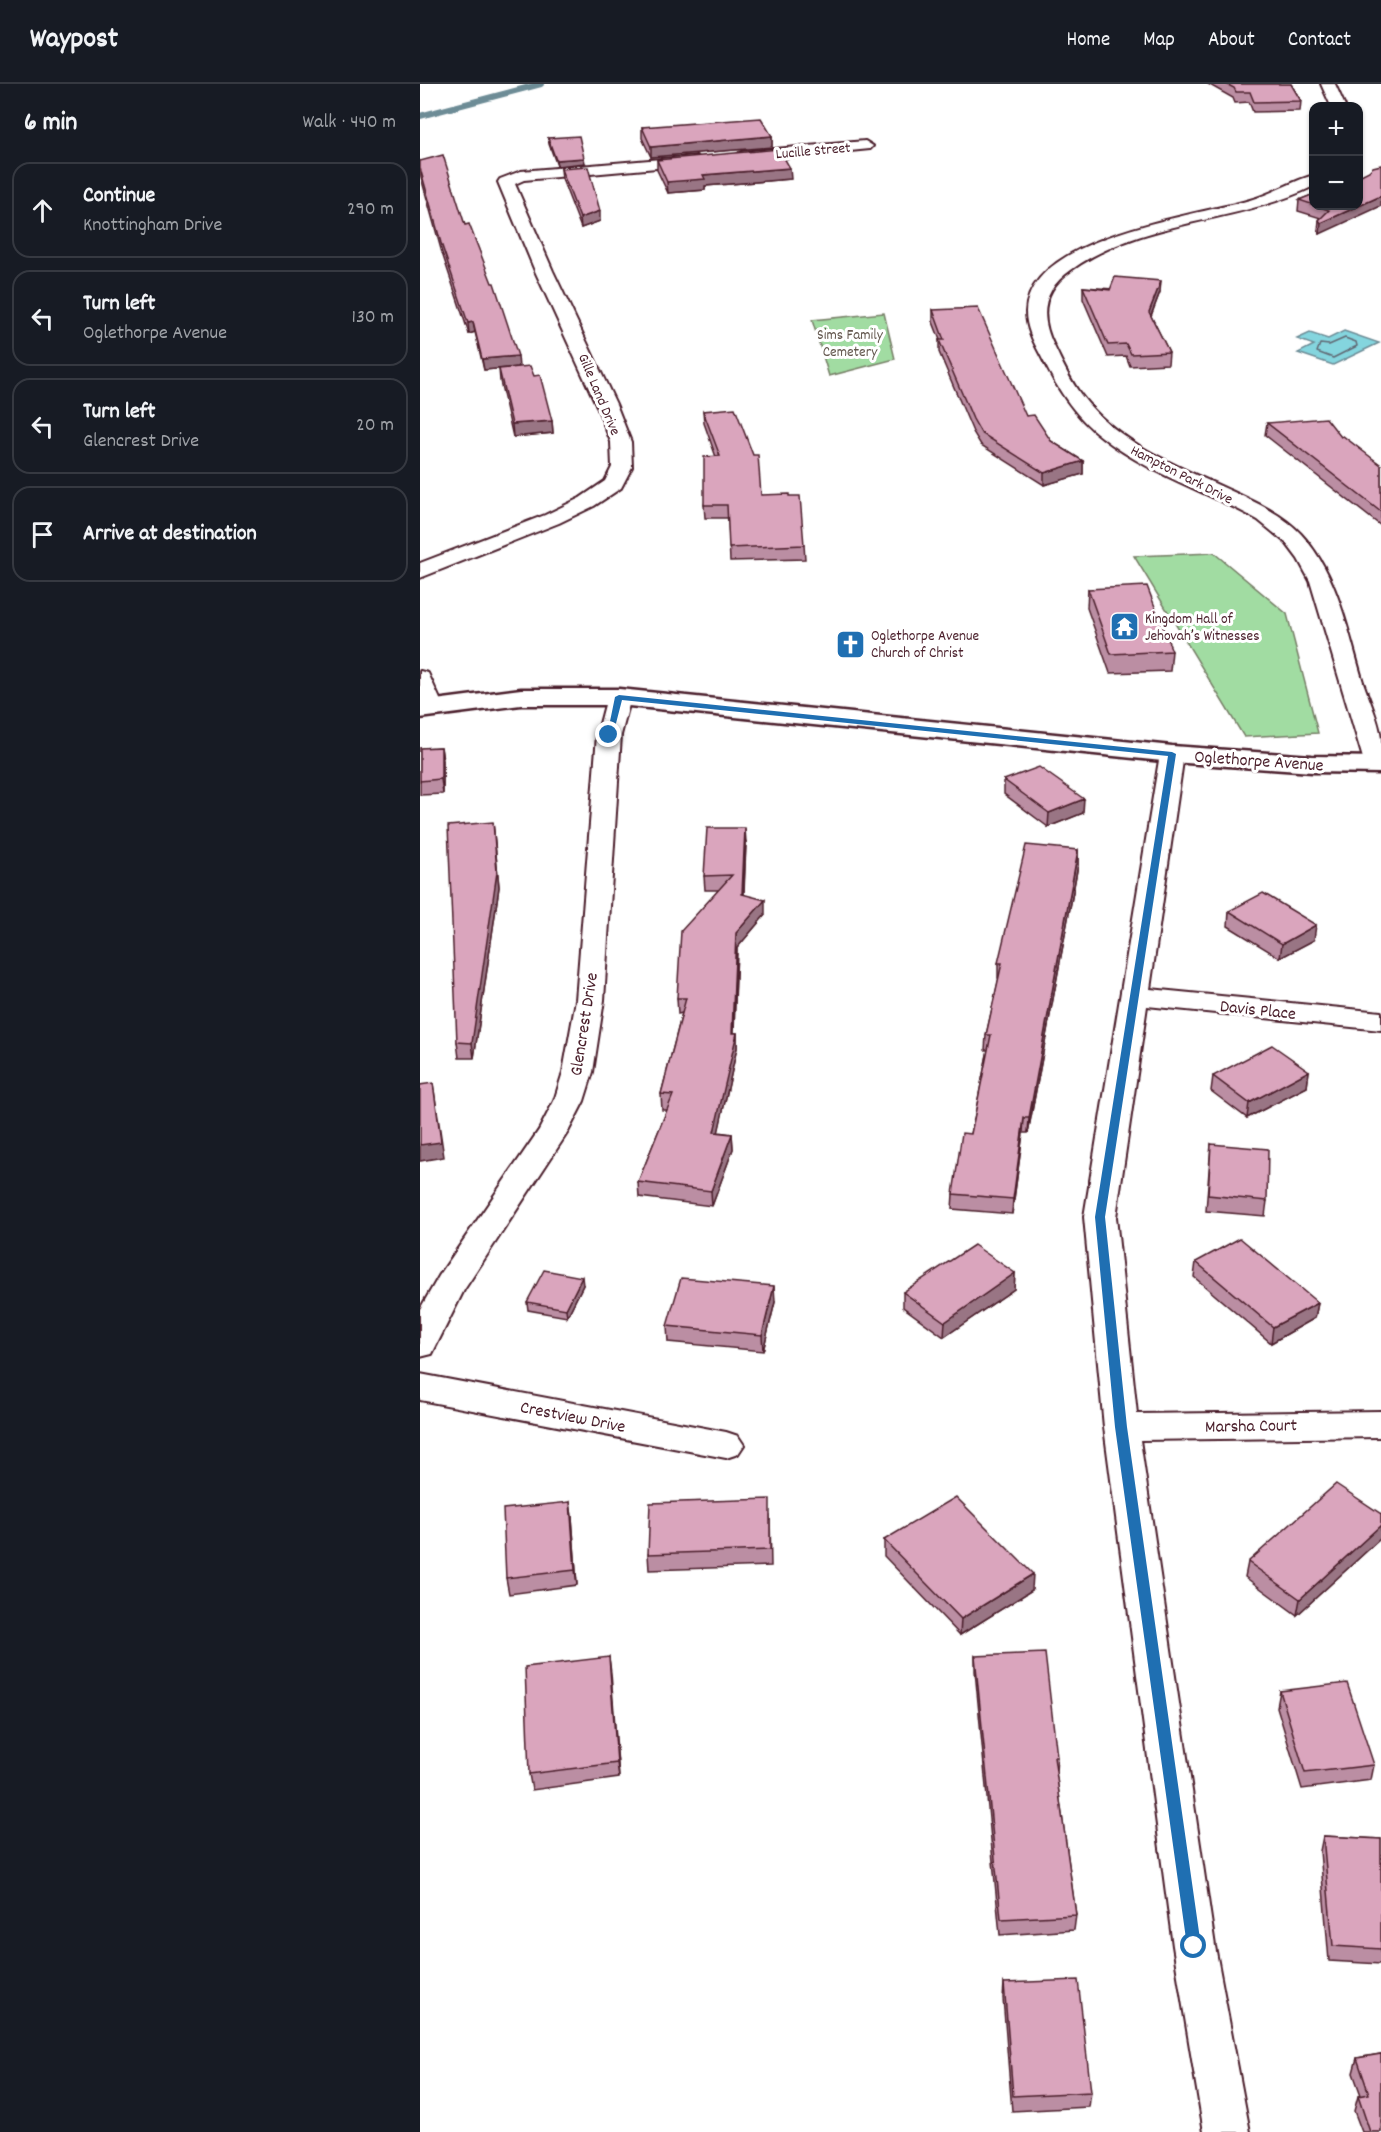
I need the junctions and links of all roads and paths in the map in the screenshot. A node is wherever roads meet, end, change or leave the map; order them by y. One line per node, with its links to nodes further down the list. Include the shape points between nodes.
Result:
1 (1328, 84): 2 (street)
2 (1336, 102)
3 (865, 146): 4 (street, Lucille Street)
4 (510, 179): 6 (street, Gille Land Drive, via 505,184 621,442 622,467 614,484 587,502)
5 (1309, 182): 11 (street, Hampton Park Drive, via 1265,200 1097,247 1076,258 1047,282 1033,312 1035,326 1068,389 1097,424 1141,455 1257,511 1281,526 1299,544 1322,581)
6 (420, 572)
7 (420, 678): 9 (street)
8 (619, 697): 9 (main road, Oglethorpe Avenue, via 521,697); 10 (main road, Oglethorpe Avenue); 14 (street, Glencrest Drive, via 609,735 590,1000 578,1072 569,1101 553,1131 451,1284)
9 (426, 709)
10 (1172, 754): 11 (main road, Oglethorpe Avenue); 12 (street)
11 (1379, 765)
12 (1135, 996): 13 (street, Davis Place); 17 (street, via 1100,1217)
13 (1381, 1021)
14 (420, 1345)
15 (420, 1387): 18 (street, Crestview Drive)
16 (1381, 1424): 17 (street, Marsha Court)
17 (1121, 1427): 19 (street, via 1194,1946)
18 (726, 1445)
19 (1227, 2132)

